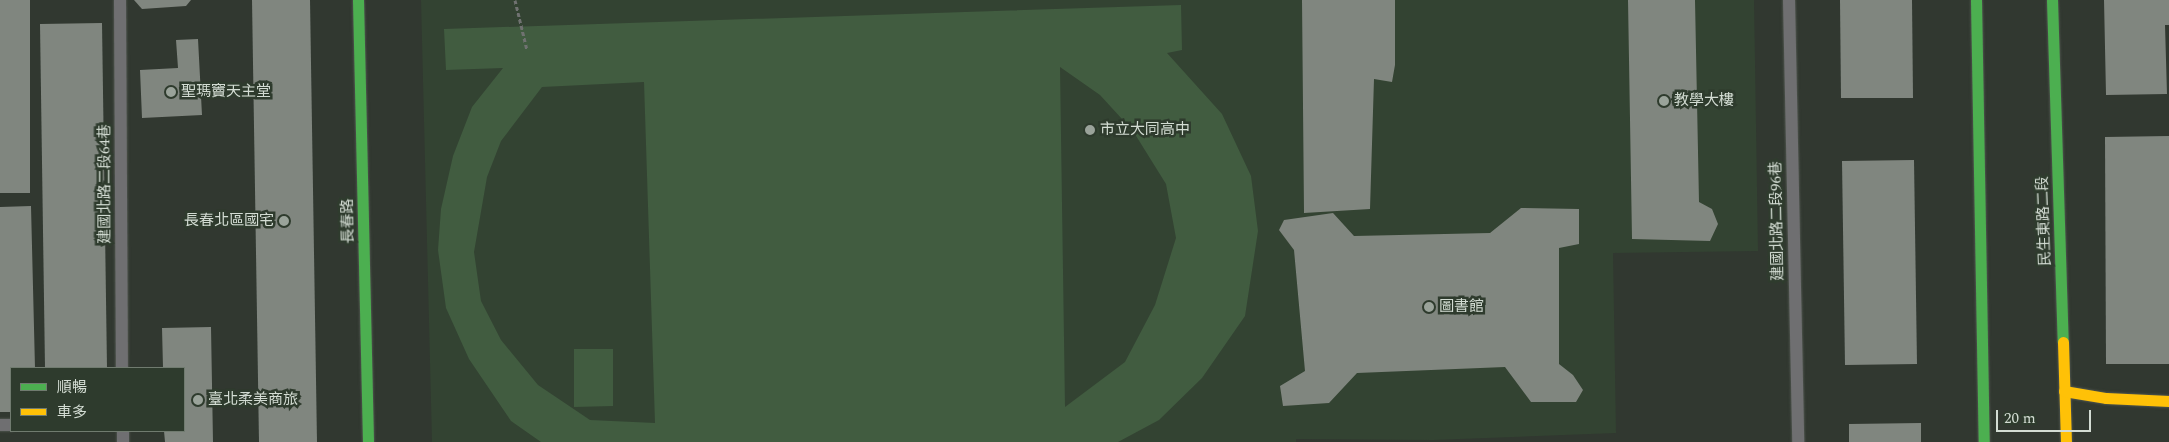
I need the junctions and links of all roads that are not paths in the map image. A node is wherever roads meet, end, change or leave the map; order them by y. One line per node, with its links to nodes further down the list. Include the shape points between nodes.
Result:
1 (120, 0): 6 (lane, 建國北路二段64巷)
2 (358, 0): 9 (street, 長春路)
3 (1790, 0): 10 (lane, 建國北路二段96巷)
4 (1976, 0): 11 (street)
5 (2052, 0): 7 (street, 民生東路二段)
6 (122, 367)
7 (2064, 391): 8 (street, via 2106,398); 12 (street, 民生東路二段)
8 (2169, 401)
9 (368, 442)
10 (1798, 442)
11 (1984, 442)
12 (2066, 442)

